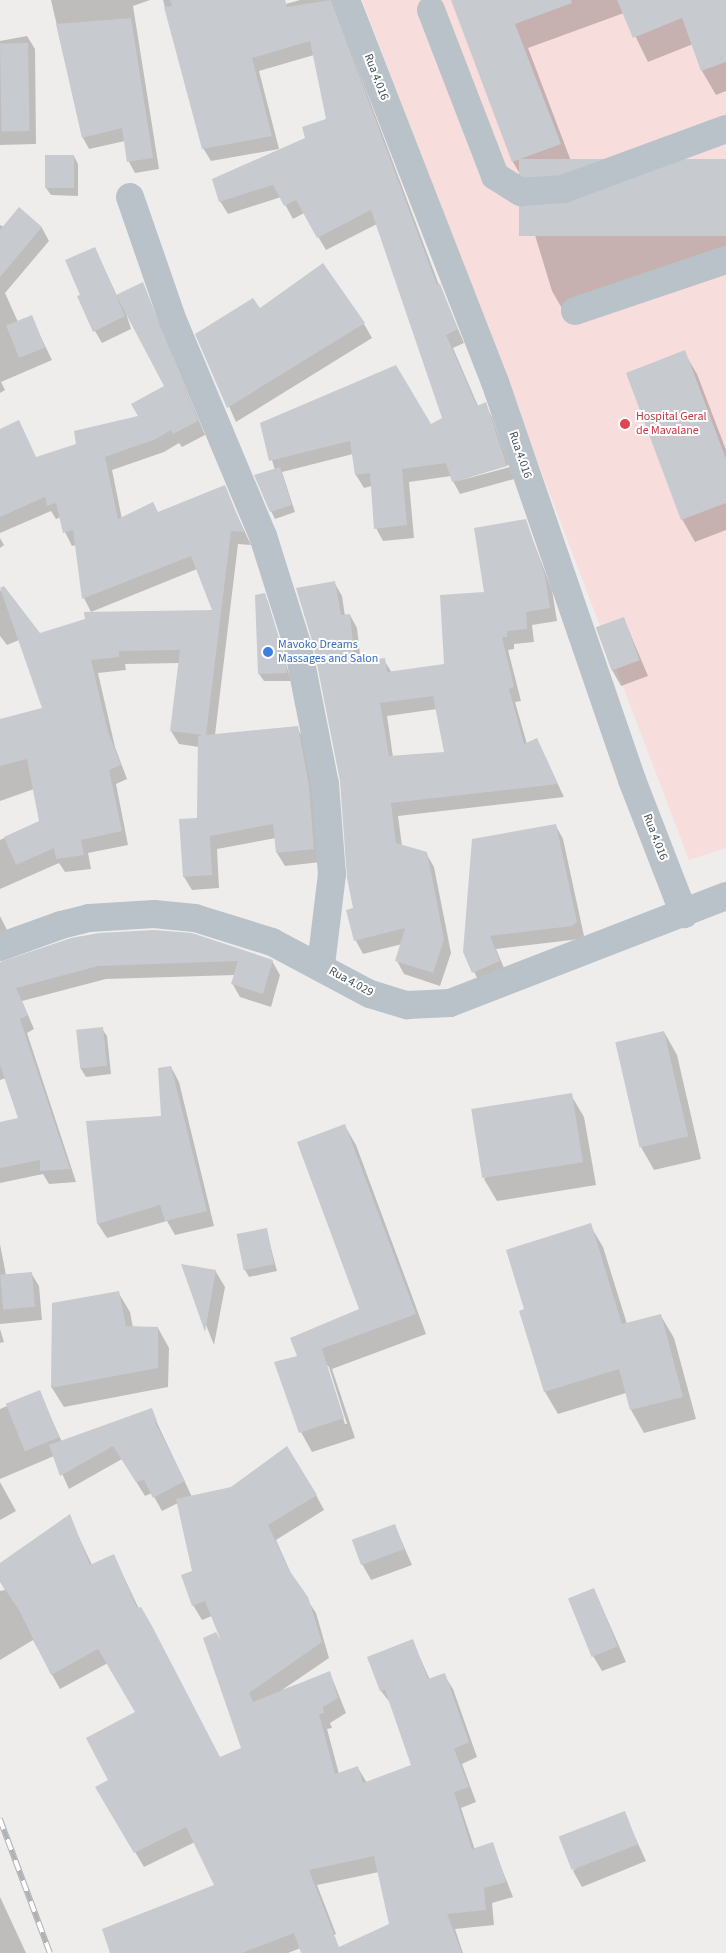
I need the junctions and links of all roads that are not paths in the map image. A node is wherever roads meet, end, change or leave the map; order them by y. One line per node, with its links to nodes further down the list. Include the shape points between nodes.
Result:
1 (346, 0): 8 (street, Rua 4.016, via 495,382 632,780)
2 (431, 10): 3 (street, via 495,176 521,192 563,189)
3 (726, 129)
4 (130, 197): 10 (street, via 173,321 264,536 298,647 325,784 332,874)
5 (726, 260): 6 (street)
6 (576, 311)
7 (726, 896): 8 (street, Rua 4.029)
8 (684, 914): 10 (street, Rua 4.029, via 450,1002 407,1005 370,994)
9 (0, 946): 10 (street, Rua 4.029, via 89,918 154,914 196,918 272,942)
10 (321, 965)

